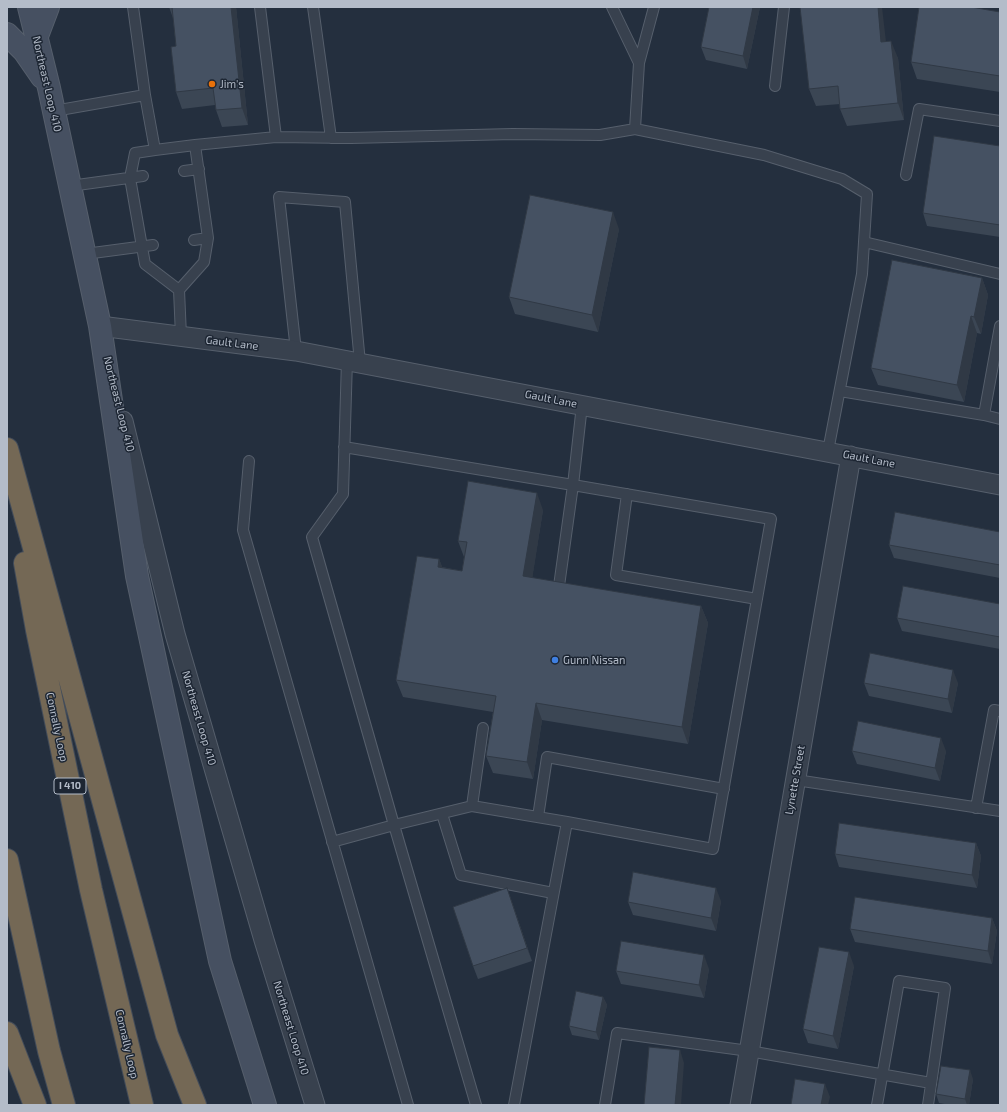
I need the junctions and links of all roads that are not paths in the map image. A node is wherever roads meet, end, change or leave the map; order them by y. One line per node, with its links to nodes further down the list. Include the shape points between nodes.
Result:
1 (29, 7): 10 (main road, Northeast Loop 410)
2 (48, 7): 10 (main road)
3 (133, 7): 14 (lane)
4 (260, 7): 18 (lane)
5 (314, 7): 19 (lane)
6 (612, 7): 11 (lane)
7 (654, 7): 11 (lane)
8 (784, 7): 12 (lane)
9 (7, 34): 13 (main road, via 24,51)
10 (37, 36): 13 (main road, Northeast Loop 410)
11 (639, 62): 17 (lane)
12 (775, 86)
13 (49, 88): 15 (main road, Northeast Loop 410)
14 (145, 95): 15 (lane); 21 (lane)
15 (54, 111): 27 (main road, Northeast Loop 410)
16 (1000, 121): 24 (lane, via 920,109)
17 (635, 129): 19 (lane, via 600,135); 30 (lane, via 764,155 842,179 867,194)
18 (276, 137): 19 (lane); 20 (lane)
19 (331, 138)
20 (196, 145): 21 (lane); 22 (lane)
21 (155, 150): 26 (lane, via 135,153)
22 (199, 169): 23 (lane); 28 (lane)
23 (184, 171)
24 (906, 174)
25 (143, 176): 26 (lane)
26 (130, 178): 27 (lane); 32 (lane)
27 (70, 186): 33 (main road, Northeast Loop 410)
28 (208, 238): 29 (lane); 35 (lane, via 204,262)
29 (194, 240)
30 (864, 242): 34 (lane); 41 (lane, via 862,274)
31 (153, 245): 32 (lane)
32 (142, 247): 33 (lane); 35 (lane, via 144,264)
33 (85, 254): 36 (main road, Northeast Loop 410)
34 (1000, 274)
35 (179, 290): 38 (lane)
36 (100, 326): 38 (street, Gault Lane); 78 (main road, Northeast Loop 410, via 138,584 220,961); 79 (street, Northeast Loop 410, via 174,634)
37 (1000, 326): 43 (lane)
38 (181, 336): 39 (street, Gault Lane)
39 (296, 351): 40 (street, Gault Lane); 40 (lane, via 280,198 345,202)
40 (353, 362): 42 (street, Gault Lane); 45 (lane)
41 (840, 391): 43 (lane); 47 (lane)
42 (582, 405): 47 (street, Gault Lane); 51 (lane)
43 (984, 415): 44 (lane)
44 (1000, 419)
45 (344, 447): 51 (lane); 66 (lane, via 343,494 312,537)
46 (7, 449): 77 (highway, via 167,1034)
47 (828, 451): 48 (street, Gault Lane)
48 (851, 456): 52 (street, Gault Lane); 58 (street, Lynette Street)
49 (248, 461): 67 (lane, via 243,530)
50 (7, 465): 76 (highway, Connally Loop / I 410, via 37,630 91,890)
51 (573, 484): 53 (lane); 54 (lane)
52 (1000, 485)
53 (627, 494): 55 (lane, via 616,575); 55 (lane, via 771,519)
54 (559, 586)
55 (757, 599): 59 (lane)
56 (1000, 711): 61 (lane, via 994,710)
57 (483, 728): 60 (lane)
58 (796, 780): 61 (lane); 71 (street, Lynette Street)
59 (724, 789): 64 (lane, via 547,757); 65 (lane, via 714,849)
60 (472, 806): 63 (lane); 64 (lane)
61 (976, 808): 62 (lane)
62 (1000, 811)
63 (442, 814): 66 (lane); 69 (lane, via 461,875)
64 (538, 817): 65 (lane)
65 (567, 822): 69 (lane)
66 (394, 825): 67 (lane); 81 (lane)
67 (332, 842): 80 (lane)
68 (7, 860): 75 (highway)
69 (553, 893): 82 (lane)
70 (7, 1033): 74 (highway)
71 (749, 1051): 72 (lane); 83 (lane, via 617,1033); 84 (street, Lynette Street)
72 (882, 1075): 73 (lane); 73 (lane, via 899,981 945,988); 85 (lane)
73 (931, 1084): 86 (lane)
74 (35, 1105)
75 (64, 1105)
76 (142, 1105)
77 (195, 1105)
78 (265, 1105)
79 (315, 1105)
80 (408, 1105)
81 (476, 1105)
82 (514, 1105)
83 (605, 1105)
84 (740, 1105)
85 (877, 1105)
86 (928, 1105)

